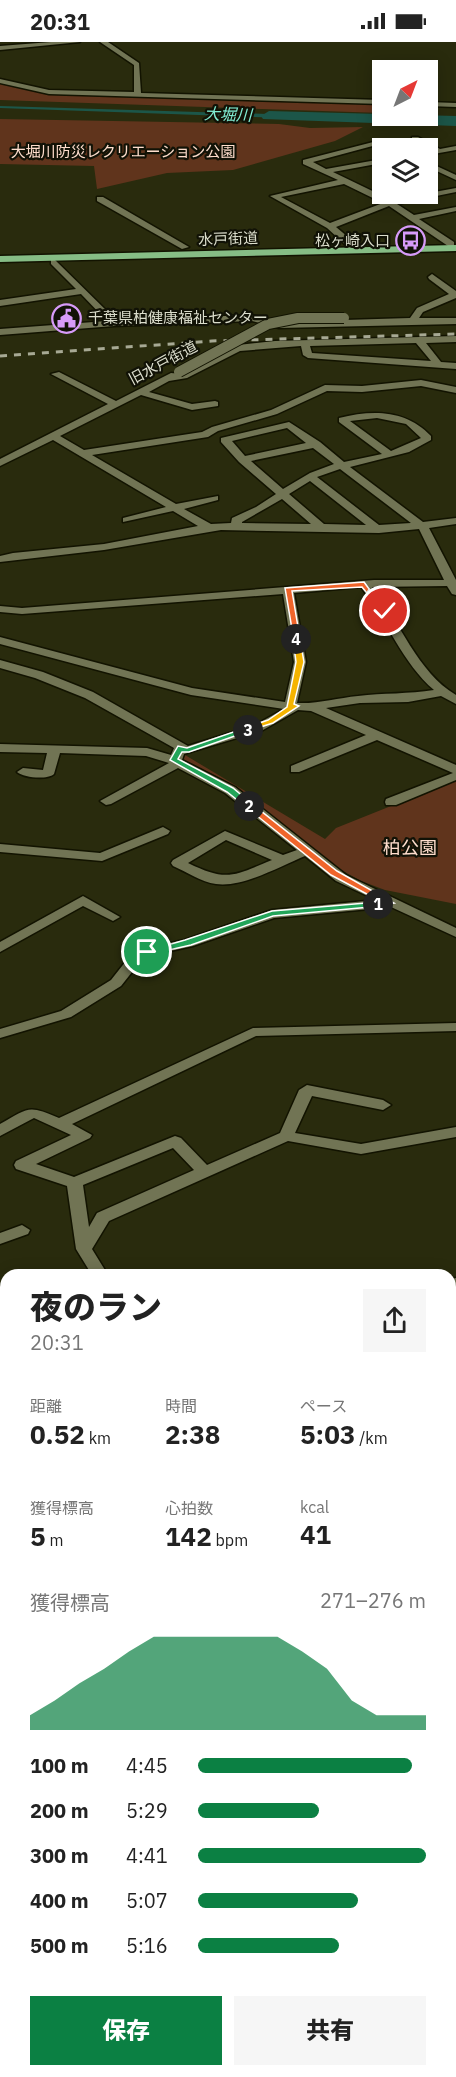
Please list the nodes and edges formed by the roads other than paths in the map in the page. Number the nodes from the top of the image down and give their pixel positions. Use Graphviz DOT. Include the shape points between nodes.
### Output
graph roads {
  1 [pos="77,42"];
  2 [pos="103,42"];
  3 [pos="43,44"];
  4 [pos="0,48"];
  5 [pos="0,81"];
  6 [pos="138,95"];
  7 [pos="372,102"];
  8 [pos="438,104"];
  9 [pos="456,105"];
  10 [pos="372,144"];
  11 [pos="456,148"];
  12 [pos="439,151"];
  13 [pos="372,162"];
  14 [pos="456,166"];
  15 [pos="439,170"];
  16 [pos="326,171"];
  17 [pos="456,178"];
  18 [pos="346,181"];
  19 [pos="456,190"];
  20 [pos="294,191"];
  21 [pos="372,194"];
  22 [pos="438,194"];
  23 [pos="100,199"];
  24 [pos="312,200"];
  25 [pos="387,204"];
  26 [pos="391,204"];
  27 [pos="456,209"];
  28 [pos="412,218"];
  29 [pos="330,226"];
  30 [pos="454,246"];
  31 [pos="184,247"];
  32 [pos="353,247"];
  33 [pos="388,249"];
  34 [pos="91,255"];
  35 [pos="0,258"];
  36 [pos="54,262"];
  37 [pos="432,277"];
  38 [pos="83,291"];
  39 [pos="456,294"];
  40 [pos="0,303"];
  41 [pos="413,320"];
  42 [pos="436,320"];
  43 [pos="456,321"];
  44 [pos="114,322"];
  45 [pos="0,332"];
  46 [pos="456,339"];
  47 [pos="419,340"];
  48 [pos="305,343"];
  49 [pos="438,364"];
  50 [pos="456,366"];
  51 [pos="56,374"];
  52 [pos="166,379"];
  53 [pos="456,390"];
  54 [pos="140,392"];
  55 [pos="215,404"];
  56 [pos="117,405"];
  57 [pos="54,437"];
  58 [pos="316,444"];
  59 [pos="84,453"];
  60 [pos="389,454"];
  61 [pos="243,460"];
  62 [pos="0,463"];
  63 [pos="346,466"];
  64 [pos="311,477"];
  65 [pos="284,494"];
  66 [pos="214,498"];
  67 [pos="174,506"];
  68 [pos="127,520"];
  69 [pos="456,521"];
  70 [pos="237,526"];
  71 [pos="423,527"];
  72 [pos="209,528"];
  73 [pos="322,528"];
  74 [pos="379,530"];
  75 [pos="0,559"];
  76 [pos="364,584"];
  77 [pos="454,586"];
  78 [pos="288,589"];
  79 [pos="0,609"];
  80 [pos="0,640"];
  81 [pos="0,664"];
  82 [pos="441,693"];
  83 [pos="456,700"];
  84 [pos="292,706"];
  85 [pos="313,707"];
  86 [pos="376,735"];
  87 [pos="180,747"];
  88 [pos="0,748"];
  89 [pos="54,752"];
  90 [pos="176,761"];
  91 [pos="296,769"];
  92 [pos="456,770"];
  93 [pos="23,772"];
  94 [pos="456,776"];
  95 [pos="106,801"];
  96 [pos="391,802"];
  97 [pos="163,831"];
  98 [pos="0,848"];
  99 [pos="305,851"];
  100 [pos="283,860"];
  101 [pos="390,903"];
  102 [pos="113,917"];
  103 [pos="456,933"];
  104 [pos="2,944"];
  105 [pos="456,1027"];
  106 [pos="0,1034"];
  107 [pos="383,1105"];
  108 [pos="59,1124"];
  109 [pos="0,1131"];
  110 [pos="456,1132"];
  111 [pos="286,1136"];
  112 [pos="205,1172"];
  113 [pos="75,1183"];
  114 [pos="22,1230"];
  115 [pos="0,1239"];
  116 [pos="84,1249"];
  117 [pos="96,1269"];
  1 -- 3 [label="street"];
  2 -- 6 [label="street" via="137,64"];
  3 -- 4 [label="street"];
  5 -- 6 [label="street" via="49,92"];
  6 -- 7 [label="street"];
  8 -- 9 [label="street"];
  10 -- 16 [label="street" via="306,162"];
  11 -- 12 [label="street"];
  13 -- 16 [label="street"];
  14 -- 15 [label="street"];
  15 -- 17 [label="street"];
  16 -- 18 [label="street"];
  18 -- 20 [label="street"];
  18 -- 21 [label="street"];
  19 -- 22 [label="street"];
  20 -- 24 [label="street"];
  20 -- 29 [label="street" via="274,196"];
  23 -- 31 [label="street"];
  25 -- 29 [label="street"];
  26 -- 28 [label="street"];
  27 -- 28 [label="street"];
  28 -- 30 [label="street"];
  29 -- 32 [label="street"];
  30 -- 32 [label="highway, 水戸街道"];
  30 -- 33 [label="highway, 水戸街道"];
  31 -- 32 [label="highway"];
  31 -- 35 [label="highway"];
  32 -- 34 [label="highway, 水戸街道"];
  33 -- 34 [label="highway, 水戸街道"];
  33 -- 36 [label="highway"];
  34 -- 35 [label="highway, 水戸街道"];
  35 -- 36 [label="highway"];
  36 -- 38 [label="street"];
  37 -- 39 [label="street"];
  38 -- 40 [label="street"];
  38 -- 44 [label="street"];
  39 -- 41 [label="street" via="425,307"];
  41 -- 42 [label="street, 旧水戸街道"];
  41 -- 52 [label="street, 旧水戸街道, bridge" via="298,318 268,324"];
  42 -- 43 [label="street, 旧水戸街道"];
  42 -- 44 [label="street" via="279,325 252,318"];
  44 -- 45 [label="street"];
  46 -- 47 [label="street"];
  47 -- 48 [label="street"];
  47 -- 49 [label="street"];
  48 -- 49 [label="street" via="308,355"];
  48 -- 52 [label="street" via="232,350 184,376"];
  49 -- 50 [label="street"];
  51 -- 56 [label="street"];
  52 -- 54 [label="street, 旧水戸街道"];
  53 -- 59 [label="street" via="421,383 325,387 274,412 205,435"];
  54 -- 55 [label="street" via="192,407"];
  54 -- 56 [label="street, 旧水戸街道"];
  56 -- 57 [label="street, 旧水戸街道"];
  57 -- 59 [label="street"];
  57 -- 62 [label="street, 旧水戸街道"];
  58 -- 61 [label="street"];
  58 -- 61 [label="street" via="289,425 225,440"];
  58 -- 63 [label="street"];
  59 -- 67 [label="street"];
  60 -- 60 [label="street" via="428,436 395,415 367,414 342,420"];
  60 -- 63 [label="street"];
  61 -- 65 [label="street"];
  63 -- 64 [label="street"];
  63 -- 71 [label="street"];
  64 -- 65 [label="street"];
  64 -- 74 [label="street"];
  65 -- 70 [label="street" via="254,514 236,520"];
  65 -- 73 [label="street"];
  66 -- 67 [label="street"];
  67 -- 68 [label="street"];
  67 -- 72 [label="street"];
  69 -- 71 [label="street"];
  70 -- 72 [label="street"];
  70 -- 73 [label="street"];
  71 -- 74 [label="street"];
  71 -- 77 [label="street"];
  72 -- 75 [label="street" via="101,548 27,553"];
  73 -- 74 [label="street"];
  76 -- 77 [label="street"];
  76 -- 78 [label="street"];
  76 -- 82 [label="street"];
  78 -- 79 [label="street" via="22,611"];
  78 -- 84 [label="street" via="300,662"];
  80 -- 84 [label="street" via="191,691"];
  81 -- 87 [label="street" via="89,695"];
  82 -- 83 [label="street"];
  82 -- 85 [label="street"];
  84 -- 85 [label="street"];
  84 -- 87 [label="street" via="270,722 186,751"];
  85 -- 86 [label="street"];
  86 -- 91 [label="street"];
  86 -- 92 [label="street"];
  87 -- 90 [label="street"];
  88 -- 89 [label="street"];
  89 -- 90 [label="street" via="147,752"];
  89 -- 93 [label="street" via="48,774"];
  90 -- 95 [label="street"];
  90 -- 99 [label="street" via="230,790"];
  94 -- 96 [label="street"];
  97 -- 98 [label="street" via="102,857"];
  99 -- 100 [label="street"];
  99 -- 101 [label="street" via="341,878"];
  100 -- 100 [label="street" via="218,881 178,863 225,835"];
  101 -- 103 [label="street"];
  101 -- 106 [label="street" via="272,914 188,943 147,952 116,983 66,1014"];
  102 -- 104 [label="street" via="83,900"];
  105 -- 108 [label="street" via="253,1032"];
  107 -- 111 [label="street" via="307,1090"];
  108 -- 109 [label="street" via="33,1112"];
  108 -- 113 [label="street" via="84,1135 22,1165"];
  110 -- 111 [label="street" via="361,1149"];
  111 -- 112 [label="street"];
  112 -- 113 [label="street" via="175,1141"];
  112 -- 116 [label="street" via="103,1217"];
  113 -- 116 [label="street"];
  114 -- 115 [label="street"];
  116 -- 117 [label="street"];
}
